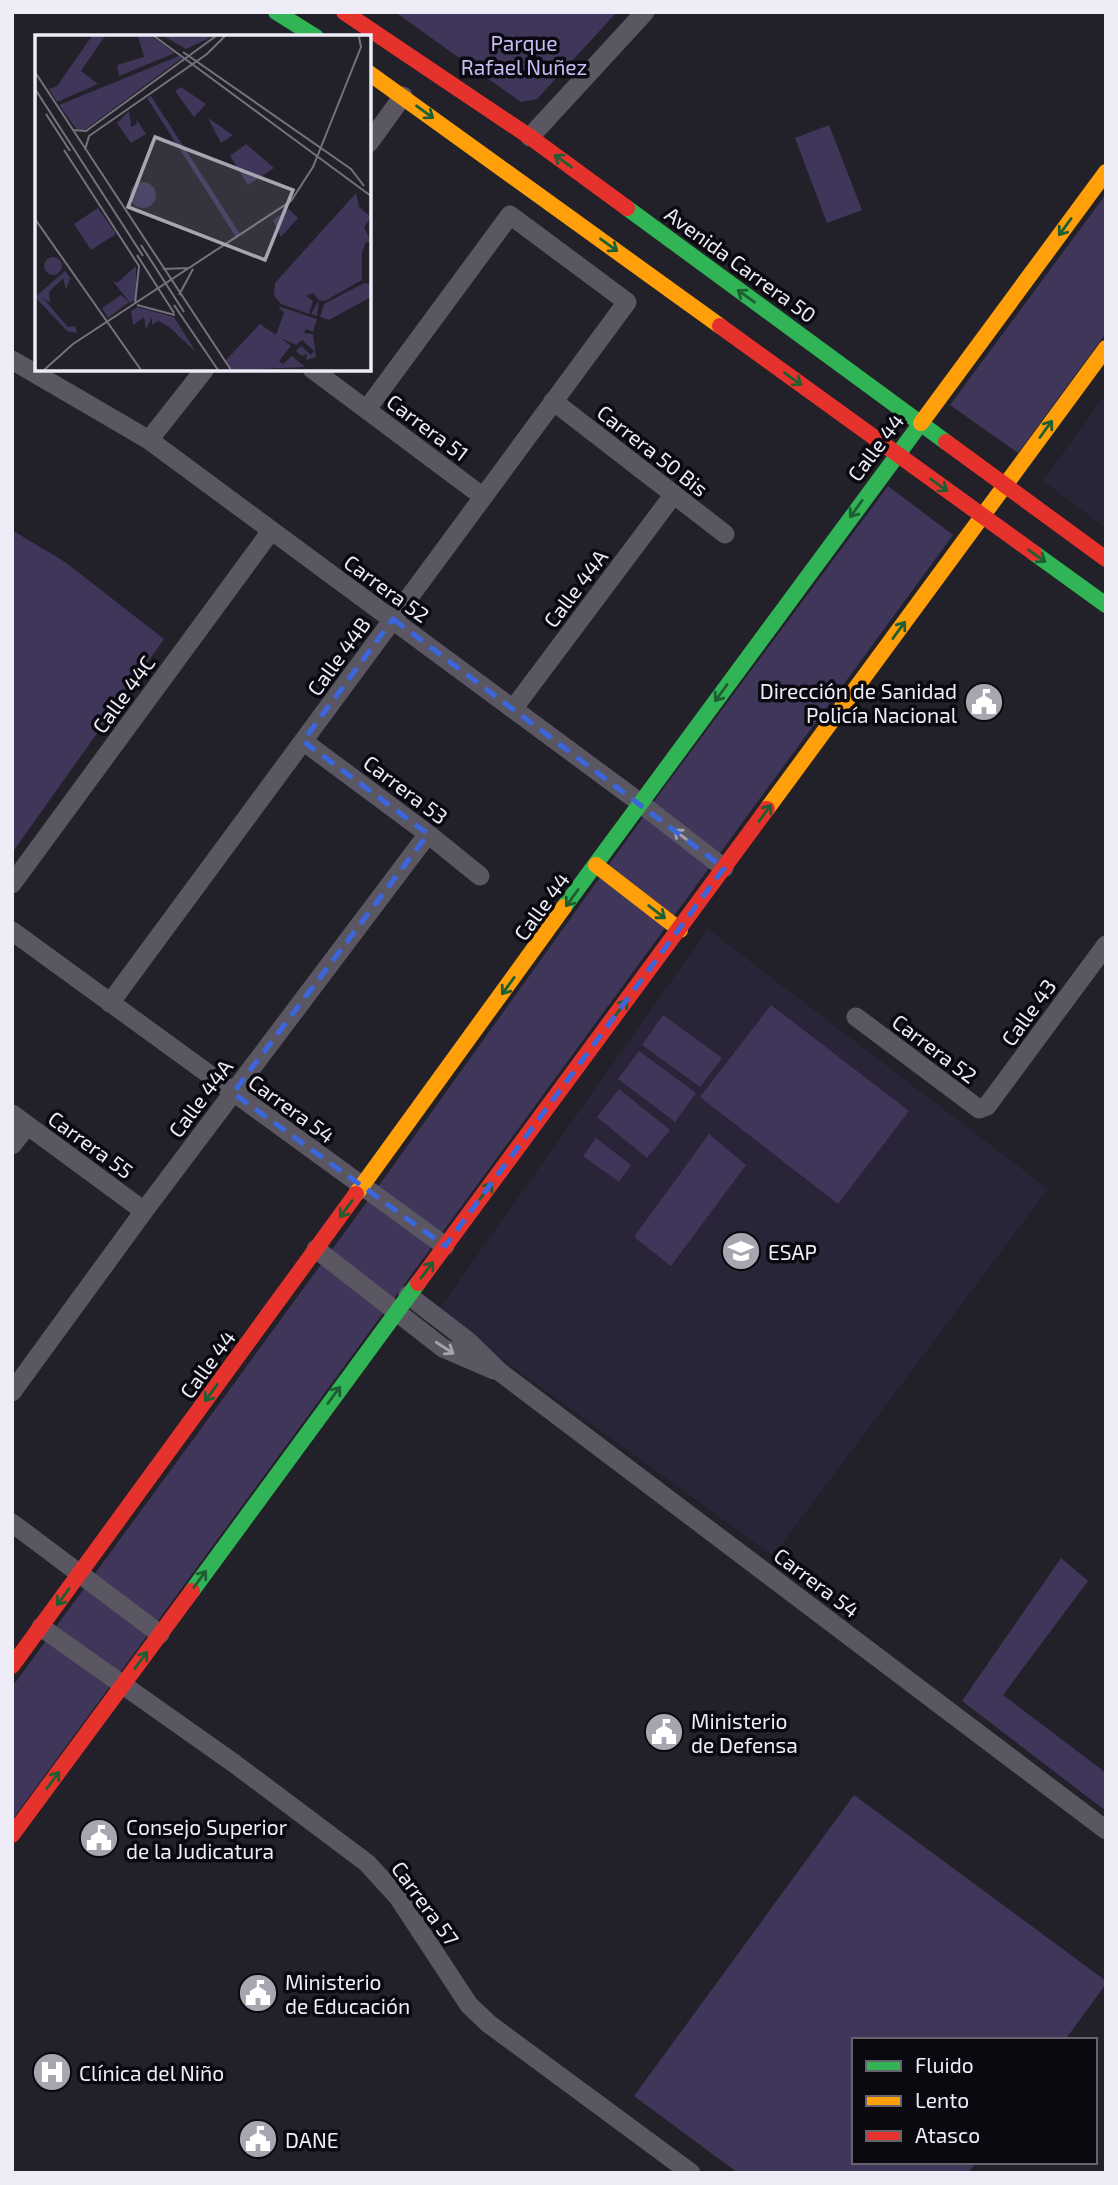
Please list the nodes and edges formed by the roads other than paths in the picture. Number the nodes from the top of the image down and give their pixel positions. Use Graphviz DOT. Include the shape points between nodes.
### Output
graph roads {
  1 [pos="276,12"];
  2 [pos="344,12"];
  3 [pos="645,12"];
  4 [pos="313,35"];
  5 [pos="371,74"];
  6 [pos="403,96"];
  7 [pos="530,137"];
  8 [pos="371,140"];
  9 [pos="1106,172"];
  10 [pos="1106,348"];
  11 [pos="12,360"];
  12 [pos="203,371"];
  13 [pos="315,371"];
  14 [pos="553,401"];
  15 [pos="367,409"];
  16 [pos="919,423"];
  17 [pos="149,440"];
  18 [pos="896,454"];
  19 [pos="1005,484"];
  20 [pos="674,494"];
  21 [pos="482,496"];
  22 [pos="982,517"];
  23 [pos="271,531"];
  24 [pos="725,534"];
  25 [pos="1106,559"];
  26 [pos="1106,605"];
  27 [pos="393,619"];
  28 [pos="513,709"];
  29 [pos="303,741"];
  30 [pos="640,803"];
  31 [pos="428,834"];
  32 [pos="596,865"];
  33 [pos="724,868"];
  34 [pos="480,876"];
  35 [pos="12,884"];
  36 [pos="680,930"];
  37 [pos="12,931"];
  38 [pos="1106,945"];
  39 [pos="110,1003"];
  40 [pos="856,1017"];
  41 [pos="233,1093"];
  42 [pos="987,1106"];
  43 [pos="20,1120"];
  44 [pos="12,1145"];
  45 [pos="362,1187"];
  46 [pos="144,1211"];
  47 [pos="445,1246"];
  48 [pos="316,1249"];
  49 [pos="408,1295"];
  50 [pos="396,1311"];
  51 [pos="500,1372"];
  52 [pos="12,1392"];
  53 [pos="12,1523"];
  54 [pos="79,1575"];
  55 [pos="41,1627"];
  56 [pos="160,1634"];
  57 [pos="12,1666"];
  58 [pos="122,1685"];
  59 [pos="1106,1830"];
  60 [pos="12,1835"];
  61 [pos="691,2173"];
  1 -- 4 [label="street"];
  2 -- 7 [label="street, Avenida Carrera 50"];
  3 -- 7 [label="street"];
  5 -- 6 [label="street"];
  6 -- 8 [label="street"];
  6 -- 18 [label="street, one-way"];
  16 -- 7 [label="street, Avenida Carrera 50, one-way"];
  9 -- 16 [label="street, Calle 44, one-way"];
  19 -- 10 [label="street, one-way"];
  11 -- 17 [label="street, Carrera 52"];
  12 -- 17 [label="street"];
  13 -- 15 [label="street, Carrera 51"];
  14 -- 15 [label="street, Calle 44B" via="627,302 510,215"];
  14 -- 20 [label="street, Carrera 50 Bis"];
  14 -- 21 [label="street, Calle 44B"];
  15 -- 21 [label="street, Carrera 51"];
  16 -- 18 [label="street, Calle 44"];
  16 -- 19 [label="street, Avenida Carrera 50"];
  17 -- 23 [label="street, Carrera 52"];
  18 -- 22 [label="street, one-way"];
  18 -- 30 [label="street, Calle 44, one-way"];
  19 -- 22 [label="street"];
  19 -- 25 [label="street, Avenida Carrera 50"];
  20 -- 24 [label="street, Carrera 50 Bis"];
  20 -- 28 [label="street, Calle 44A"];
  21 -- 27 [label="street, Calle 44B"];
  22 -- 26 [label="street, one-way"];
  33 -- 22 [label="street, one-way"];
  23 -- 27 [label="street, Carrera 52"];
  23 -- 35 [label="street, Calle 44C"];
  27 -- 28 [label="street, Carrera 52"];
  27 -- 29 [label="street, Calle 44B"];
  28 -- 30 [label="street, Carrera 52"];
  29 -- 31 [label="street, Carrera 53"];
  29 -- 39 [label="street, Calle 44B"];
  30 -- 32 [label="street, Calle 44"];
  33 -- 30 [label="street, Carrera 52, one-way"];
  31 -- 34 [label="street, Carrera 53"];
  31 -- 41 [label="street, Calle 44A"];
  32 -- 36 [label="street, one-way"];
  32 -- 45 [label="street, Calle 44, one-way"];
  33 -- 36 [label="street"];
  47 -- 36 [label="street, one-way"];
  37 -- 39 [label="street, Carrera 54"];
  38 -- 42 [label="street, Calle 43"];
  39 -- 41 [label="street, Carrera 54"];
  40 -- 42 [label="street, Carrera 52" via="978,1109"];
  41 -- 45 [label="street, Carrera 54"];
  41 -- 46 [label="street, Calle 44A"];
  43 -- 44 [label="street"];
  43 -- 46 [label="street, Carrera 55"];
  45 -- 47 [label="street, Carrera 54"];
  45 -- 48 [label="street, Calle 44, one-way"];
  46 -- 52 [label="street, Calle 44A"];
  49 -- 47 [label="street, one-way"];
  48 -- 50 [label="street, Carrera 54"];
  48 -- 54 [label="street, Calle 44, one-way"];
  49 -- 50 [label="street"];
  49 -- 51 [label="street, Carrera 54"];
  50 -- 51 [label="street, Carrera 54, one-way" via="443,1348"];
  56 -- 50 [label="street, one-way"];
  51 -- 59 [label="street, Carrera 54"];
  53 -- 54 [label="street"];
  54 -- 55 [label="street, Calle 44, one-way"];
  54 -- 56 [label="street"];
  55 -- 57 [label="street, Calle 44"];
  55 -- 58 [label="street, Carrera 57"];
  58 -- 56 [label="street, one-way"];
  60 -- 58 [label="street, one-way"];
  58 -- 61 [label="street, Carrera 57" via="367,1863 398,1897 469,2005"];
}
